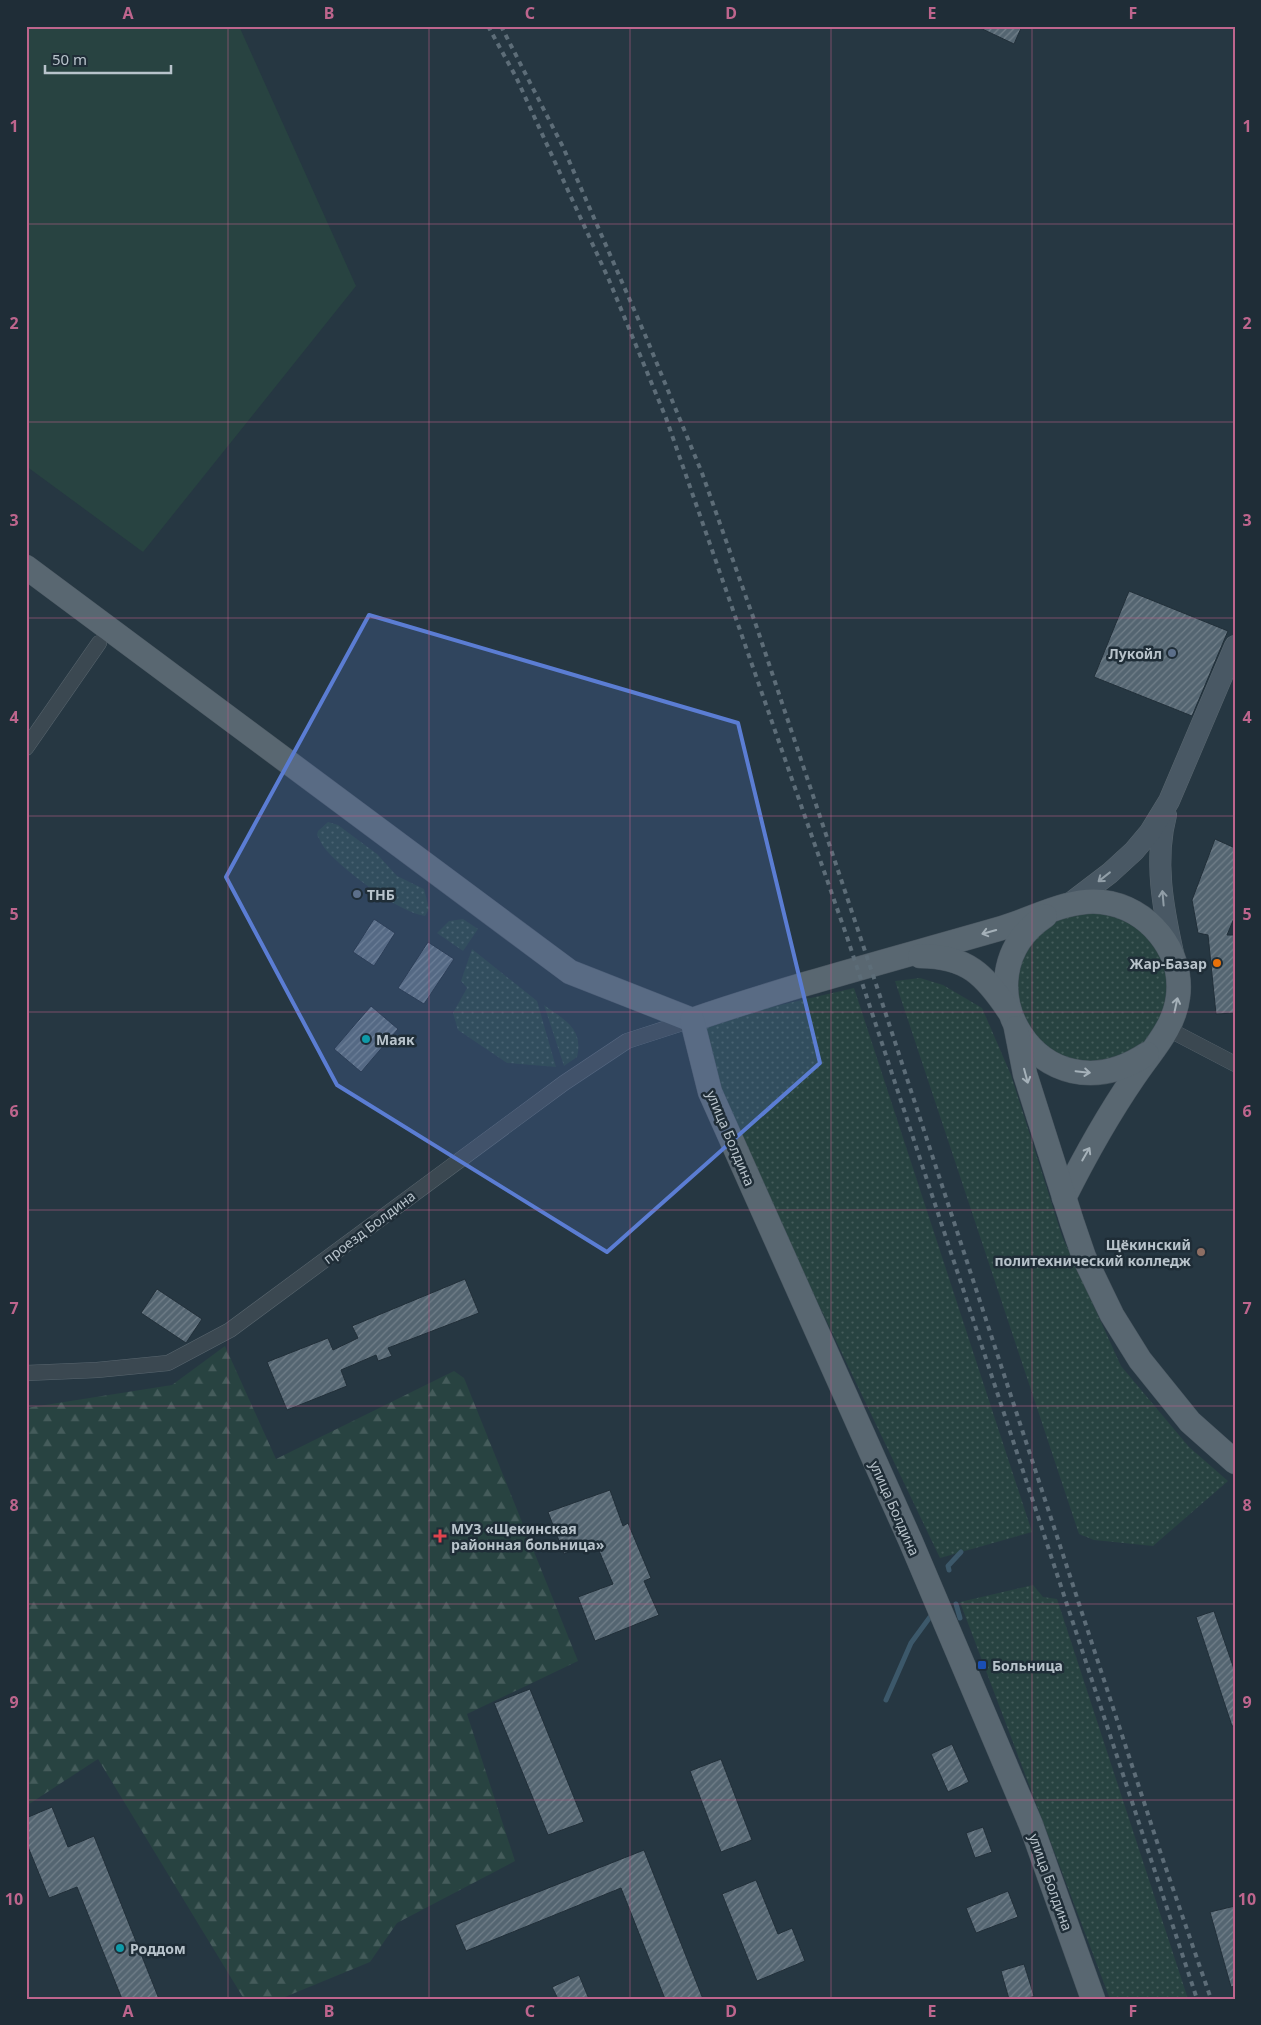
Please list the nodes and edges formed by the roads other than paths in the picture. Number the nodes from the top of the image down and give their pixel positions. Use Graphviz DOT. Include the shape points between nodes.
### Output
graph roads {
  1 [pos="26,567"];
  2 [pos="99,643"];
  3 [pos="1235,646"];
  4 [pos="26,748"];
  5 [pos="1169,801"];
  6 [pos="1060,908"];
  7 [pos="906,956"];
  8 [pos="1175,963"];
  9 [pos="692,1020"];
  10 [pos="1013,1020"];
  11 [pos="1164,1035"];
  12 [pos="1235,1064"];
  13 [pos="1064,1198"];
  14 [pos="26,1373"];
  15 [pos="1235,1462"];
  16 [pos="1093,1999"];
  1 -- 9 [label="main road" via="570,972"];
  2 -- 4 [label="street"];
  3 -- 5 [label="street"];
  5 -- 6 [label="street, one-way" via="1134,851 1110,873"];
  8 -- 5 [label="street, one-way" via="1165,916 1159,859 1161,832"];
  6 -- 7 [label="main road, one-way"];
  6 -- 8 [label="main road" via="1084,902 1102,902 1133,912 1159,933"];
  6 -- 10 [label="main road" via="1026,932 1010,962 1007,987"];
  7 -- 9 [label="main road"];
  7 -- 10 [label="main road" via="940,956 979,973 994,988"];
  11 -- 8 [label="main road, one-way" via="1175,1013 1178,996"];
  9 -- 14 [label="street, проезд Болдина" via="627,1041 230,1330 168,1363"];
  9 -- 16 [label="main road, улица Болдина" via="710,1092 910,1542 1031,1825"];
  10 -- 11 [label="main road, one-way" via="1037,1054 1052,1064 1084,1073 1101,1074 1133,1064"];
  10 -- 13 [label="main road, one-way"];
  11 -- 12 [label="street"];
  13 -- 11 [label="main road, one-way" via="1085,1156"];
  13 -- 15 [label="main road" via="1084,1257 1112,1315 1140,1360 1190,1422"];
}
